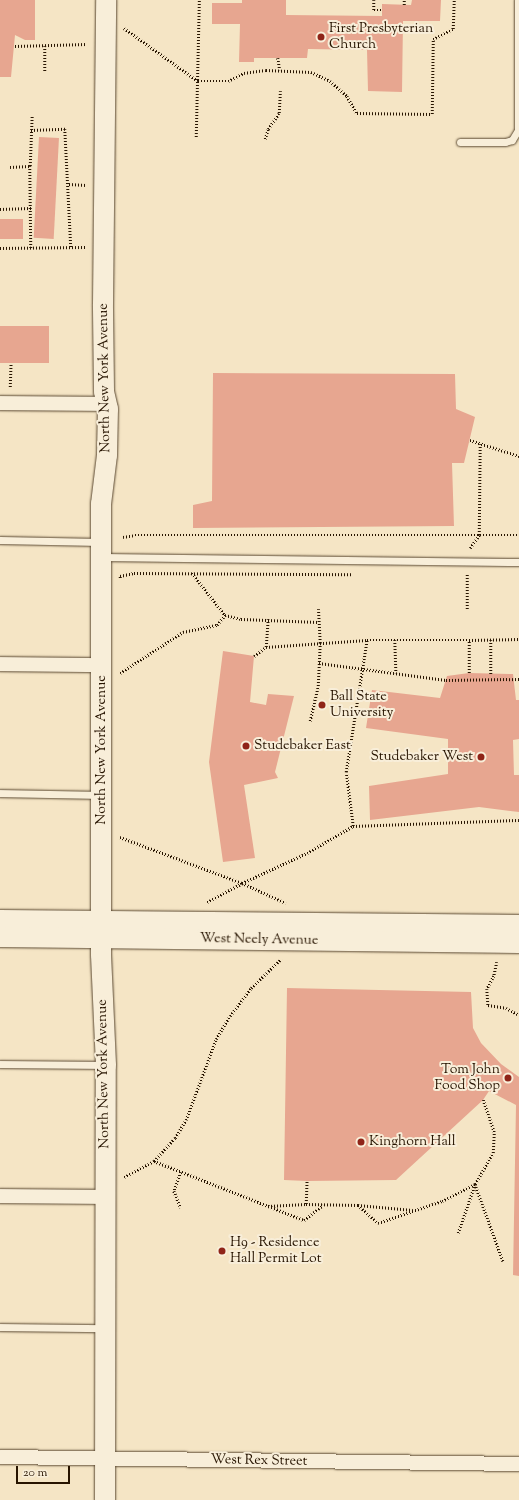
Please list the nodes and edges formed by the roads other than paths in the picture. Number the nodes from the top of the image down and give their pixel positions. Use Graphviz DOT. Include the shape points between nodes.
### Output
graph roads {
  1 [pos="106,0"];
  2 [pos="518,0"];
  3 [pos="460,142"];
  4 [pos="5,403"];
  5 [pos="107,404"];
  6 [pos="0,540"];
  7 [pos="101,550"];
  8 [pos="519,562"];
  9 [pos="0,664"];
  10 [pos="114,668"];
  11 [pos="0,793"];
  12 [pos="102,795"];
  13 [pos="0,920"];
  14 [pos="519,925"];
  15 [pos="102,930"];
  16 [pos="0,937"];
  17 [pos="519,943"];
  18 [pos="0,1064"];
  19 [pos="106,1065"];
  20 [pos="0,1196"];
  21 [pos="105,1197"];
  22 [pos="0,1327"];
  23 [pos="104,1328"];
  24 [pos="0,1457"];
  25 [pos="106,1459"];
  26 [pos="519,1464"];
  27 [pos="105,1500"];
  1 -- 5 [label="street, North New York Avenue" via="103,304 104,391"];
  2 -- 3 [label="lane" via="518,130 512,140 505,142"];
  4 -- 5 [label="street"];
  5 -- 7 [label="street, North New York Avenue" via="107,456 101,504"];
  6 -- 7 [label="lane"];
  7 -- 8 [label="lane"];
  7 -- 10 [label="street, North New York Avenue"];
  9 -- 10 [label="street"];
  10 -- 12 [label="street, North New York Avenue"];
  11 -- 12 [label="lane"];
  12 -- 15 [label="street, North New York Avenue"];
  13 -- 15 [label="street, West Neely Avenue"];
  14 -- 15 [label="street, West Neely Avenue"];
  15 -- 16 [label="street, West Neely Avenue"];
  15 -- 17 [label="street, West Neely Avenue"];
  15 -- 19 [label="street, North New York Avenue"];
  18 -- 19 [label="lane"];
  19 -- 21 [label="street, North New York Avenue"];
  20 -- 21 [label="street"];
  21 -- 23 [label="street, North New York Avenue"];
  22 -- 23 [label="lane"];
  23 -- 25 [label="street, North New York Avenue"];
  24 -- 25 [label="street, West Rex Street"];
  25 -- 26 [label="street, West Rex Street"];
  25 -- 27 [label="street, North New York Avenue"];
}
